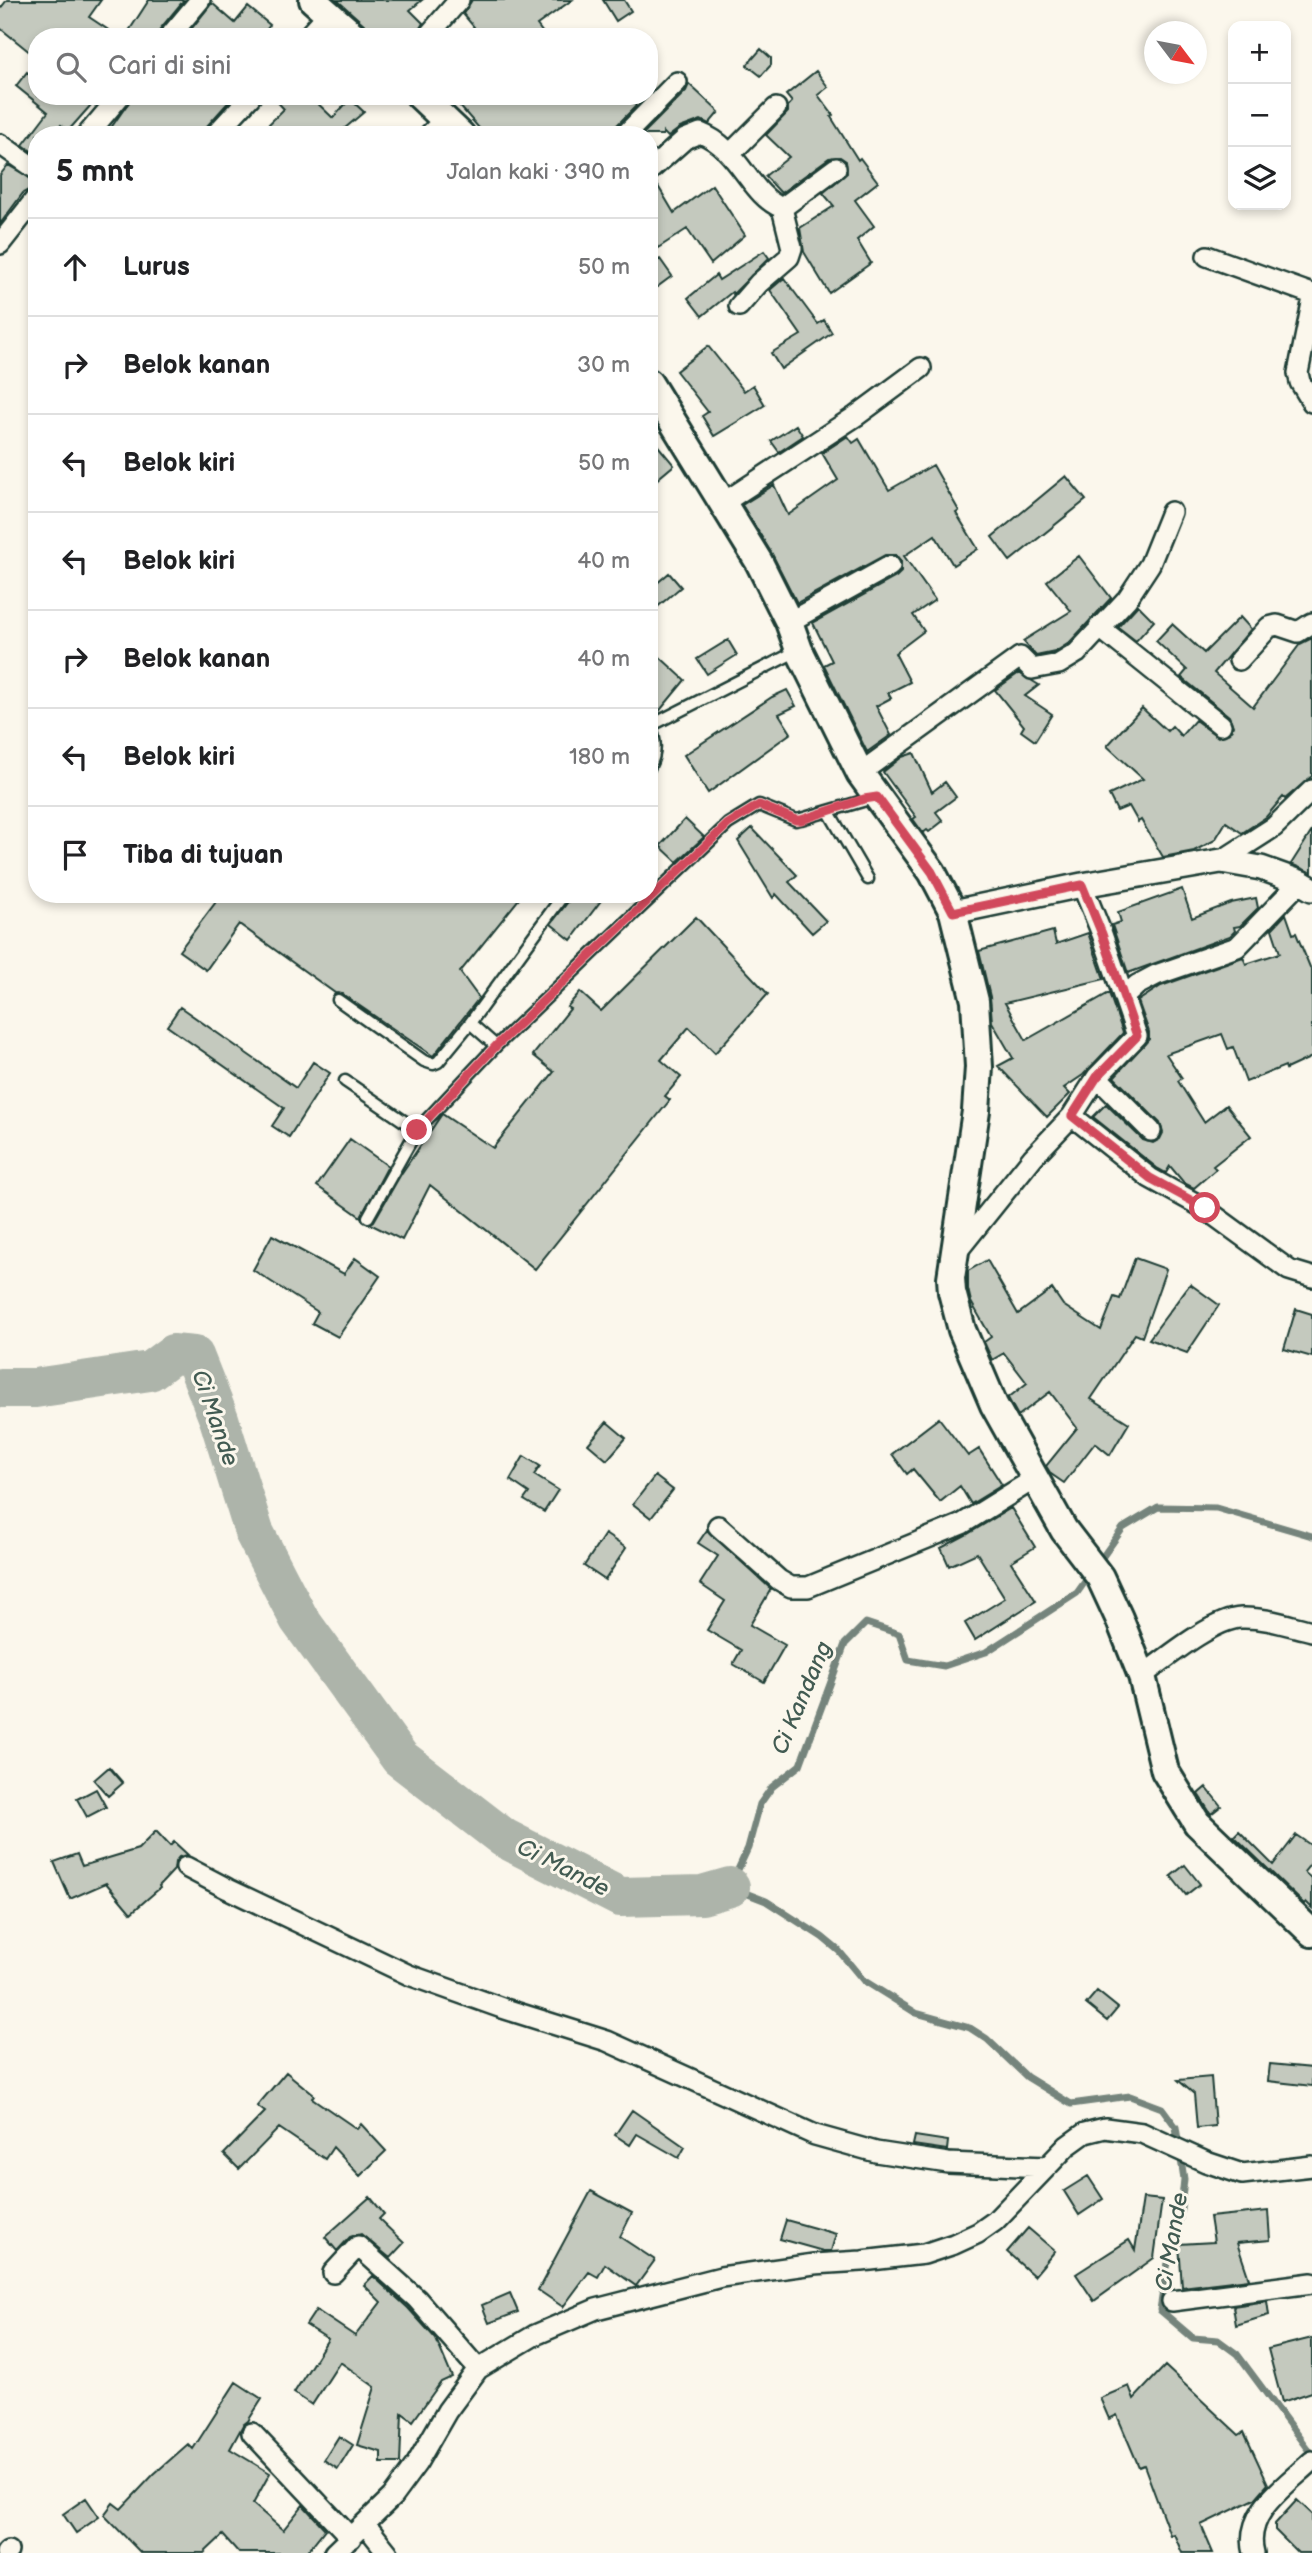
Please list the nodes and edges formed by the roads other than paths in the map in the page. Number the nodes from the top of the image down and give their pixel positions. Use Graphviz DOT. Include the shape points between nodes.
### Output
graph roads {
  1 [pos="200,0"];
  2 [pos="459,0"];
  3 [pos="321,7"];
  4 [pos="177,28"];
  5 [pos="311,28"];
  6 [pos="345,28"];
  7 [pos="435,28"];
  8 [pos="677,82"];
  9 [pos="658,101"];
  10 [pos="112,105"];
  11 [pos="243,105"];
  12 [pos="427,105"];
  13 [pos="654,105"];
  14 [pos="776,108"];
  15 [pos="95,126"];
  16 [pos="223,126"];
  17 [pos="442,126"];
  18 [pos="634,126"];
  19 [pos="0,144"];
  20 [pos="731,153"];
  21 [pos="28,164"];
  22 [pos="658,164"];
  23 [pos="836,168"];
  24 [pos="28,208"];
  25 [pos="782,208"];
  26 [pos="0,244"];
  27 [pos="1207,256"];
  28 [pos="1312,293"];
  29 [pos="1312,303"];
  30 [pos="739,306"];
  31 [pos="922,368"];
  32 [pos="658,398"];
  33 [pos="1312,402"];
  34 [pos="723,503"];
  35 [pos="1171,512"];
  36 [pos="890,566"];
  37 [pos="789,622"];
  38 [pos="1312,623"];
  39 [pos="1099,627"];
  40 [pos="799,650"];
  41 [pos="1239,660"];
  42 [pos="658,722"];
  43 [pos="1221,725"];
  44 [pos="860,772"];
  45 [pos="1312,790"];
  46 [pos="877,797"];
  47 [pos="829,812"];
  48 [pos="1222,861"];
  49 [pos="868,879"];
  50 [pos="1082,885"];
  51 [pos="1306,886"];
  52 [pos="658,891"];
  53 [pos="557,903"];
  54 [pos="645,903"];
  55 [pos="953,912"];
  56 [pos="1124,997"];
  57 [pos="338,1000"];
  58 [pos="470,1023"];
  59 [pos="496,1046"];
  60 [pos="1097,1077"];
  61 [pos="345,1081"];
  62 [pos="1072,1116"];
  63 [pos="417,1130"];
  64 [pos="1151,1131"];
  65 [pos="368,1217"];
  66 [pos="954,1255"];
  67 [pos="1312,1277"];
  68 [pos="1036,1478"];
  69 [pos="718,1526"];
  70 [pos="1312,1631"];
  71 [pos="1142,1676"];
  72 [pos="186,1867"];
  73 [pos="1312,1933"];
  74 [pos="1312,2166"];
  75 [pos="1047,2167"];
  76 [pos="333,2273"];
  77 [pos="1312,2283"];
  78 [pos="1172,2301"];
  79 [pos="478,2369"];
  80 [pos="253,2433"];
  81 [pos="1308,2465"];
  82 [pos="365,2524"];
  83 [pos="340,2549"];
  84 [pos="388,2553"];
  85 [pos="1254,2553"];
  1 -- 4 [label="street"];
  2 -- 7 [label="street"];
  3 -- 5 [label="street"];
  3 -- 6 [label="main road"];
  8 -- 9 [label="street"];
  10 -- 15 [label="street"];
  11 -- 16 [label="street"];
  12 -- 17 [label="main road"];
  13 -- 18 [label="street"];
  14 -- 20 [label="street"];
  19 -- 21 [label="street"];
  20 -- 22 [label="street" via="700,133 685,139"];
  20 -- 25 [label="street" via="763,195"];
  23 -- 25 [label="street"];
  24 -- 26 [label="street"];
  25 -- 30 [label="street" via="792,248 789,257"];
  27 -- 28 [label="street"];
  29 -- 33 [label="street" via="1298,373"];
  31 -- 34 [label="street"];
  32 -- 34 [label="main road"];
  34 -- 37 [label="main road"];
  35 -- 39 [label="street" via="1150,564 1127,599"];
  36 -- 37 [label="street"];
  37 -- 40 [label="main road"];
  38 -- 41 [label="street" via="1298,632 1278,625 1269,627"];
  39 -- 43 [label="street"];
  39 -- 44 [label="street" via="1077,653 1059,664 1032,669 1020,657"];
  40 -- 42 [label="lane"];
  40 -- 44 [label="main road"];
  44 -- 46 [label="main road"];
  45 -- 48 [label="street" via="1274,827"];
  46 -- 47 [label="lane"];
  46 -- 55 [label="main road" via="925,862"];
  47 -- 49 [label="lane"];
  47 -- 52 [label="lane" via="796,820 759,805 728,824"];
  48 -- 50 [label="street"];
  48 -- 51 [label="street" via="1261,868"];
  50 -- 55 [label="street"];
  50 -- 56 [label="street"];
  51 -- 56 [label="street" via="1237,947 1156,975"];
  53 -- 58 [label="lane"];
  54 -- 59 [label="lane"];
  55 -- 66 [label="main road" via="975,1001 979,1067"];
  56 -- 60 [label="street" via="1137,1036"];
  57 -- 58 [label="lane" via="433,1064"];
  58 -- 59 [label="lane"];
  59 -- 63 [label="lane"];
  60 -- 62 [label="street"];
  60 -- 64 [label="street"];
  61 -- 63 [label="lane"];
  62 -- 66 [label="street"];
  62 -- 67 [label="street" via="1150,1178 1205,1208 1289,1270"];
  63 -- 65 [label="lane"];
  66 -- 68 [label="main road" via="952,1292 962,1330 994,1405"];
  68 -- 69 [label="street" via="962,1524 808,1587 791,1587 779,1580"];
  68 -- 71 [label="main road" via="1071,1540 1100,1577"];
  70 -- 71 [label="street" via="1239,1618 1186,1644"];
  71 -- 73 [label="main road" via="1165,1771 1197,1823"];
  72 -- 75 [label="street" via="409,1975 607,2041 815,2135 876,2152 948,2163"];
  74 -- 75 [label="street" via="1242,2174 1142,2133 1105,2129 1085,2133"];
  75 -- 79 [label="street" via="995,2221 954,2244 924,2254 721,2277 596,2309 535,2335"];
  76 -- 79 [label="street" via="358,2246 416,2300"];
  77 -- 78 [label="street"];
  79 -- 82 [label="street" via="392,2497"];
  80 -- 83 [label="street"];
  81 -- 85 [label="street" via="1261,2510 1252,2530"];
  82 -- 83 [label="street"];
  82 -- 84 [label="street"];
}
